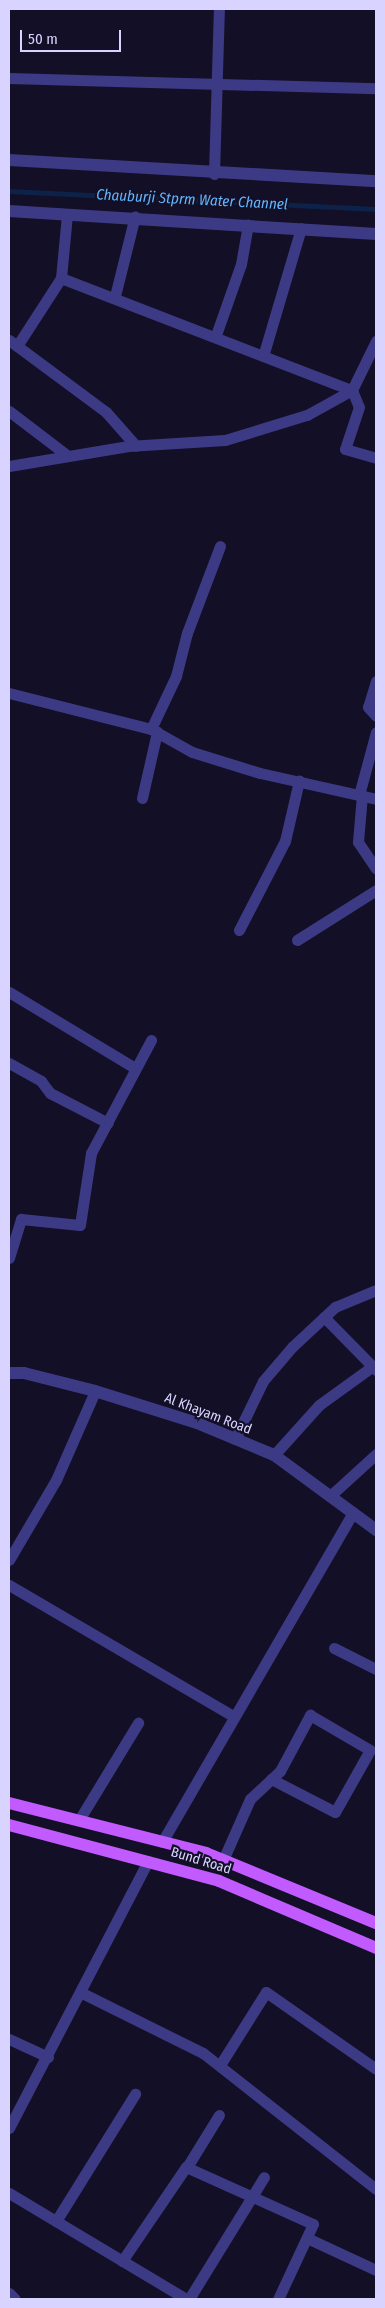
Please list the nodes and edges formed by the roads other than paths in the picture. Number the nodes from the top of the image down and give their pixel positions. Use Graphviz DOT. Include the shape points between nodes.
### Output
graph roads {
  1 [pos="219,9"];
  2 [pos="9,78"];
  3 [pos="216,85"];
  4 [pos="376,88"];
  5 [pos="9,160"];
  6 [pos="214,174"];
  7 [pos="376,181"];
  8 [pos="9,211"];
  9 [pos="67,214"];
  10 [pos="135,216"];
  11 [pos="248,225"];
  12 [pos="301,228"];
  13 [pos="376,234"];
  14 [pos="60,278"];
  15 [pos="115,296"];
  16 [pos="216,334"];
  17 [pos="376,341"];
  18 [pos="13,343"];
  19 [pos="264,353"];
  20 [pos="371,367"];
  21 [pos="352,390"];
  22 [pos="9,412"];
  23 [pos="136,446"];
  24 [pos="68,456"];
  25 [pos="376,458"];
  26 [pos="9,466"];
  27 [pos="220,546"];
  28 [pos="376,681"];
  29 [pos="9,693"];
  30 [pos="376,716"];
  31 [pos="154,731"];
  32 [pos="376,732"];
  33 [pos="299,782"];
  34 [pos="361,795"];
  35 [pos="142,798"];
  36 [pos="376,798"];
  37 [pos="376,870"];
  38 [pos="376,890"];
  39 [pos="240,930"];
  40 [pos="297,940"];
  41 [pos="9,992"];
  42 [pos="151,1040"];
  43 [pos="9,1063"];
  44 [pos="135,1068"];
  45 [pos="108,1123"];
  46 [pos="9,1258"];
  47 [pos="376,1290"];
  48 [pos="324,1318"];
  49 [pos="375,1368"];
  50 [pos="9,1373"];
  51 [pos="95,1391"];
  52 [pos="235,1439"];
  53 [pos="376,1454"];
  54 [pos="274,1455"];
  55 [pos="330,1496"];
  56 [pos="353,1512"];
  57 [pos="376,1530"];
  58 [pos="9,1560"];
  59 [pos="9,1585"];
  60 [pos="334,1648"];
  61 [pos="376,1669"];
  62 [pos="234,1716"];
  63 [pos="138,1723"];
  64 [pos="271,1779"];
  65 [pos="9,1803"];
  66 [pos="78,1820"];
  67 [pos="9,1825"];
  68 [pos="162,1842"];
  69 [pos="223,1860"];
  70 [pos="148,1862"];
  71 [pos="376,1923"];
  72 [pos="376,1948"];
  73 [pos="82,1993"];
  74 [pos="9,2039"];
  75 [pos="48,2057"];
  76 [pos="220,2064"];
  77 [pos="376,2068"];
  78 [pos="135,2094"];
  79 [pos="13,2112"];
  80 [pos="219,2116"];
  81 [pos="9,2128"];
  82 [pos="186,2167"];
  83 [pos="264,2177"];
  84 [pos="376,2189"];
  85 [pos="9,2193"];
  86 [pos="252,2197"];
  87 [pos="56,2221"];
  88 [pos="307,2238"];
  89 [pos="122,2261"];
  90 [pos="376,2270"];
  91 [pos="9,2293"];
  92 [pos="15,2299"];
  93 [pos="187,2299"];
  94 [pos="278,2299"];
  1 -- 3 [label="street"];
  2 -- 3 [label="street"];
  3 -- 4 [label="street"];
  3 -- 6 [label="street"];
  5 -- 6 [label="street"];
  6 -- 7 [label="street"];
  8 -- 9 [label="street"];
  9 -- 10 [label="street"];
  9 -- 14 [label="street"];
  10 -- 11 [label="street"];
  10 -- 15 [label="street"];
  11 -- 12 [label="street"];
  11 -- 16 [label="street" via="241,264"];
  12 -- 13 [label="street"];
  12 -- 19 [label="street"];
  14 -- 15 [label="street"];
  14 -- 18 [label="street"];
  15 -- 16 [label="street"];
  16 -- 19 [label="street"];
  17 -- 20 [label="street"];
  18 -- 23 [label="street" via="106,412"];
  19 -- 21 [label="street"];
  20 -- 21 [label="street"];
  21 -- 23 [label="street" via="307,415 225,440"];
  21 -- 25 [label="street" via="359,407 345,449"];
  22 -- 24 [label="street"];
  23 -- 24 [label="street"];
  24 -- 26 [label="street"];
  27 -- 31 [label="street"];
  28 -- 30 [label="street" via="368,707"];
  29 -- 31 [label="street"];
  31 -- 33 [label="street" via="192,752"];
  31 -- 35 [label="street"];
  32 -- 34 [label="street"];
  33 -- 34 [label="street"];
  33 -- 39 [label="street" via="285,841"];
  34 -- 36 [label="street"];
  34 -- 37 [label="street" via="358,842"];
  38 -- 40 [label="street"];
  41 -- 44 [label="street"];
  42 -- 44 [label="street"];
  43 -- 45 [label="street" via="41,1081 50,1093"];
  44 -- 45 [label="street"];
  45 -- 46 [label="street" via="91,1153 80,1226 21,1219"];
  47 -- 48 [label="street" via="335,1307"];
  48 -- 49 [label="street"];
  48 -- 52 [label="street" via="263,1381"];
  49 -- 54 [label="street" via="319,1405"];
  50 -- 51 [label="street, Al Khayam Road" via="24,1372"];
  51 -- 52 [label="street, Al Khayam Road"];
  51 -- 58 [label="street" via="56,1480"];
  52 -- 54 [label="street, Al Khayam Road"];
  53 -- 55 [label="street"];
  54 -- 55 [label="street, Al Khayam Road"];
  55 -- 56 [label="street, Al Khayam Road"];
  56 -- 57 [label="street, Al Khayam Road"];
  56 -- 62 [label="street"];
  59 -- 62 [label="street"];
  60 -- 61 [label="street"];
  62 -- 68 [label="street"];
  63 -- 66 [label="street"];
  64 -- 64 [label="street" via="335,1812 370,1750 310,1715"];
  64 -- 69 [label="street" via="250,1799"];
  65 -- 66 [label="main road, Bund Road"];
  66 -- 68 [label="main road, Bund Road"];
  67 -- 70 [label="main road, Bund Road"];
  68 -- 69 [label="main road, Bund Road"];
  69 -- 71 [label="main road, Bund Road"];
  70 -- 72 [label="main road, Bund Road" via="219,1881"];
  70 -- 73 [label="street"];
  73 -- 75 [label="street"];
  73 -- 76 [label="street"];
  74 -- 75 [label="street"];
  75 -- 79 [label="street"];
  76 -- 77 [label="street" via="266,1992"];
  76 -- 84 [label="street"];
  78 -- 87 [label="street"];
  79 -- 81 [label="street"];
  80 -- 82 [label="street"];
  82 -- 86 [label="street"];
  82 -- 89 [label="street"];
  83 -- 86 [label="street"];
  85 -- 87 [label="street"];
  86 -- 88 [label="street" via="314,2224"];
  86 -- 93 [label="street"];
  87 -- 89 [label="street"];
  88 -- 90 [label="street"];
  88 -- 94 [label="street"];
  89 -- 93 [label="street"];
  91 -- 92 [label="street"];
}
